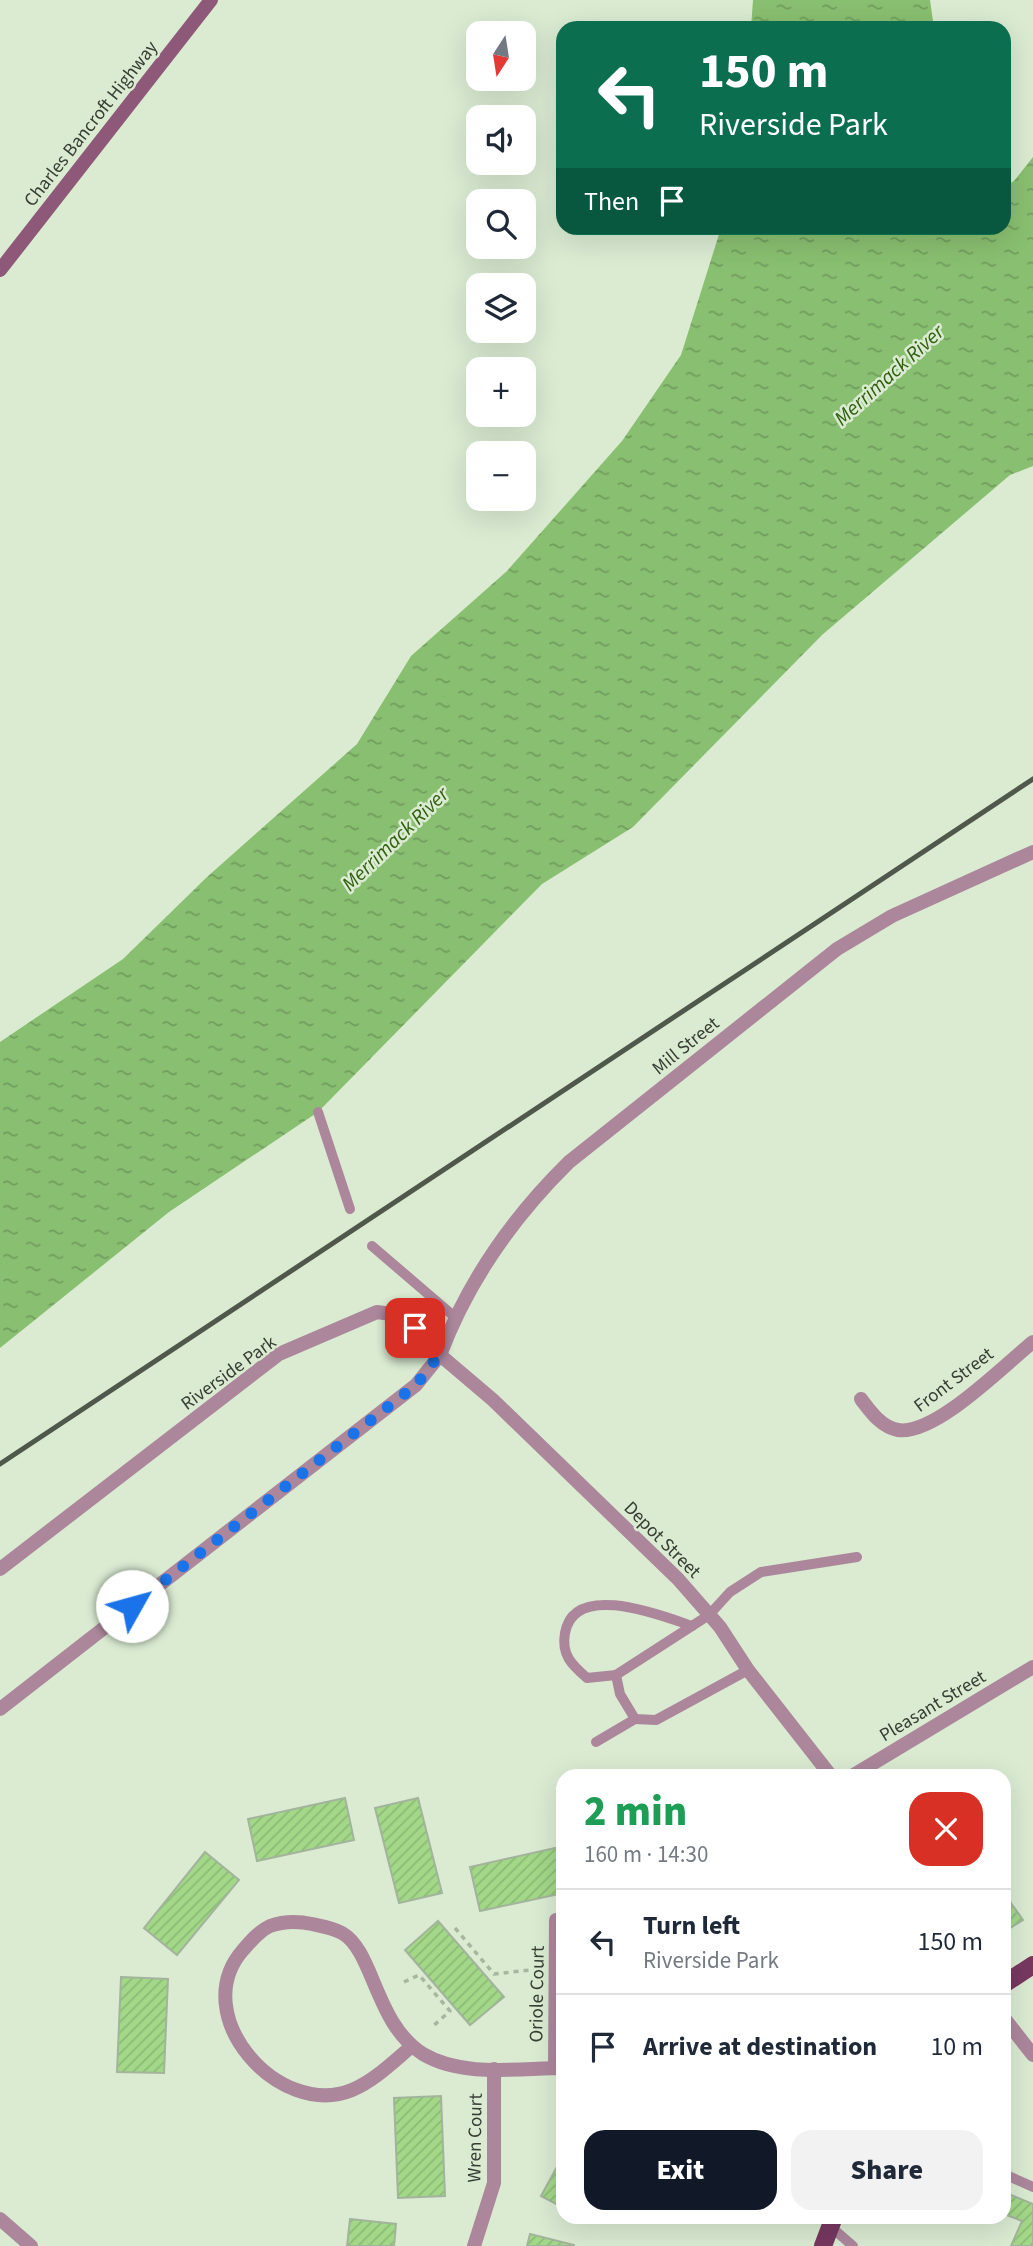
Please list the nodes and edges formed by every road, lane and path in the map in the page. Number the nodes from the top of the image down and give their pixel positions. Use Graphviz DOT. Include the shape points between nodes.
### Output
graph roads {
  1 [pos="211,0"];
  2 [pos="0,270"];
  3 [pos="1033,852"];
  4 [pos="318,1112"];
  5 [pos="351,1209"];
  6 [pos="372,1246"];
  7 [pos="456,1318"];
  8 [pos="1033,1342"];
  9 [pos="440,1354"];
  10 [pos="861,1399"];
  11 [pos="857,1557"];
  12 [pos="0,1569"];
  13 [pos="709,1615"];
  14 [pos="692,1626"];
  15 [pos="1033,1667"];
  16 [pos="748,1670"];
  17 [pos="616,1675"];
  18 [pos="0,1709"];
  19 [pos="635,1718"];
  20 [pos="596,1741"];
  21 [pos="826,1769"];
  22 [pos="864,1769"];
  23 [pos="455,1928"];
  24 [pos="1033,1965"];
  25 [pos="530,1970"];
  26 [pos="1011,1979"];
  27 [pos="404,1982"];
  28 [pos="432,2027"];
  29 [pos="1011,2027"];
  30 [pos="412,2046"];
  31 [pos="1033,2055"];
  32 [pos="556,2068"];
  33 [pos="494,2069"];
  34 [pos="1011,2177"];
  35 [pos="1033,2187"];
  36 [pos="0,2219"];
  37 [pos="831,2224"];
  38 [pos="834,2224"];
  39 [pos="31,2246"];
  40 [pos="474,2246"];
  41 [pos="823,2246"];
  42 [pos="853,2246"];
  1 -- 2 [label="main road, Charles Bancroft Highway"];
  3 -- 7 [label="street, Mill Street" via="892,916 837,949 569,1162 511,1225"];
  4 -- 5 [label="lane"];
  6 -- 7 [label="lane"];
  7 -- 9 [label="street, Mill Street"];
  8 -- 10 [label="street, Front Street" via="942,1416 916,1429 898,1430 883,1424"];
  9 -- 12 [label="street, Riverside Park" via="398,1315 377,1312 279,1354"];
  9 -- 13 [label="street, Depot Street" via="678,1579"];
  9 -- 18 [label="street" via="416,1385"];
  11 -- 13 [label="lane" via="761,1572 730,1592"];
  13 -- 14 [label="lane"];
  13 -- 16 [label="street, Depot Street"];
  14 -- 17 [label="lane"];
  14 -- 17 [label="lane" via="600,1604 579,1609 568,1620 564,1637 569,1663 587,1678"];
  15 -- 22 [label="street, Pleasant Street"];
  16 -- 19 [label="lane" via="656,1720"];
  16 -- 21 [label="street, Depot Street"];
  17 -- 19 [label="lane" via="620,1695"];
  19 -- 20 [label="lane"];
  23 -- 25 [label="path" via="494,1974"];
  24 -- 26 [label="main road"];
  27 -- 28 [label="path" via="419,1975 450,2011"];
  29 -- 31 [label="street"];
  30 -- 30 [label="street" via="387,2016 355,1946 344,1933 306,1923 268,1927 237,1956 228,1976 223,1996 227,2022 253,2059 288,2086 309,2094 352,2090"];
  30 -- 33 [label="street" via="442,2062"];
  32 -- 33 [label="street"];
  33 -- 40 [label="street, Wren Court" via="494,2183"];
  34 -- 35 [label="lane"];
  36 -- 39 [label="street"];
  37 -- 41 [label="main road"];
  38 -- 42 [label="lane"];
}
